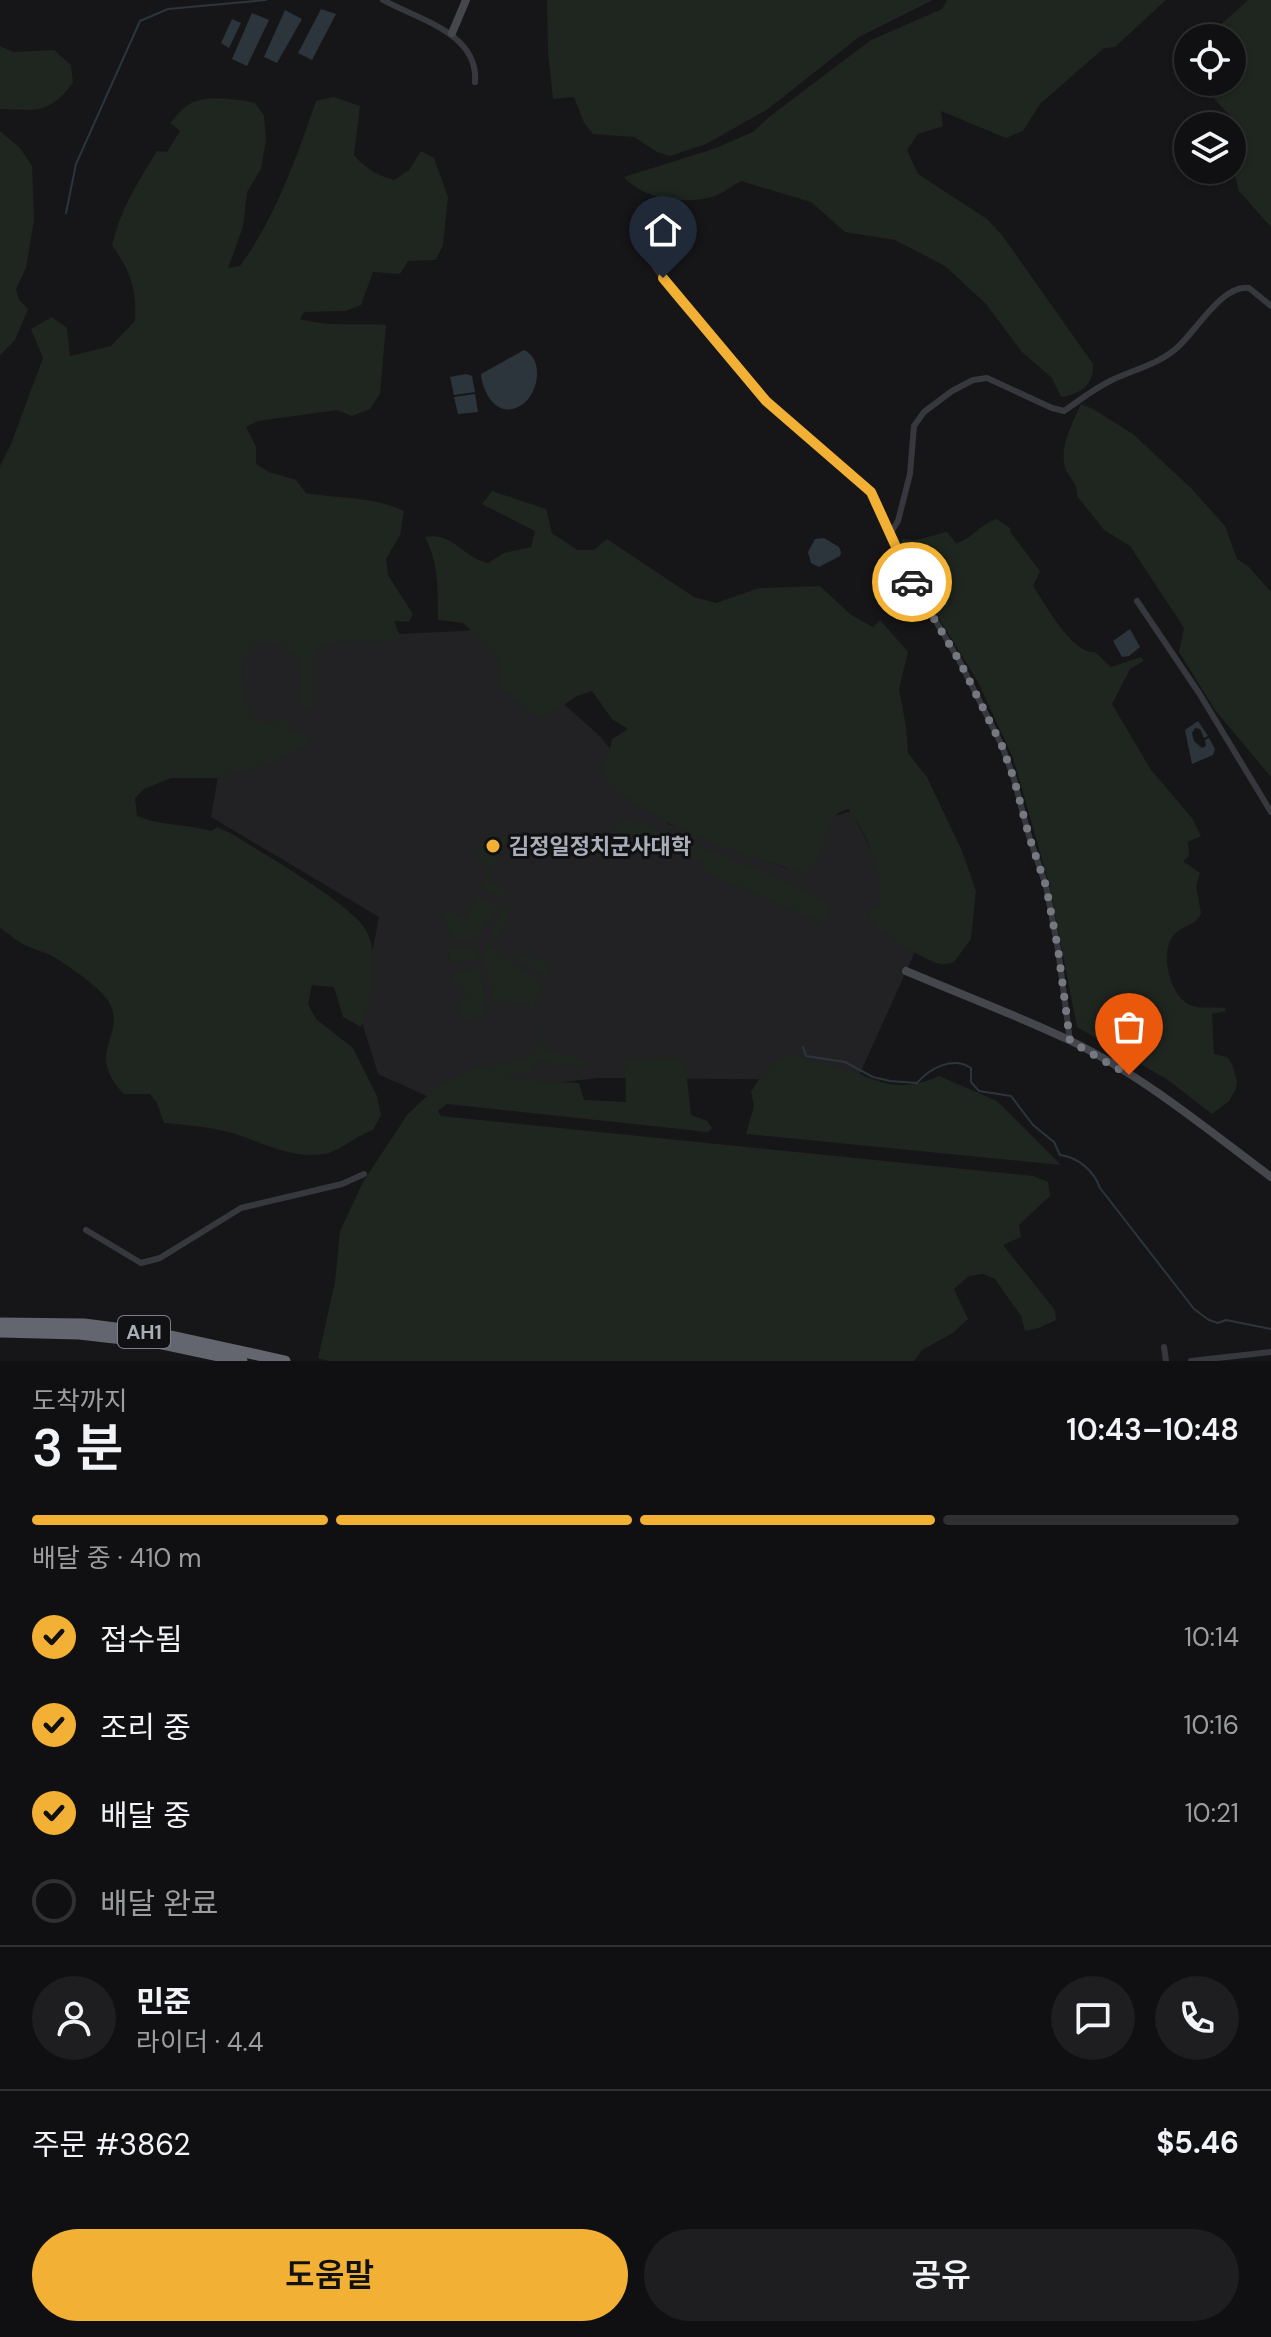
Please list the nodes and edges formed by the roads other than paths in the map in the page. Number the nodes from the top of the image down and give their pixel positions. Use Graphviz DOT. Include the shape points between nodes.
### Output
graph roads {
  1 [pos="383,0"];
  2 [pos="466,0"];
  3 [pos="452,33"];
  4 [pos="475,82"];
  5 [pos="651,261"];
  6 [pos="1271,306"];
  7 [pos="890,534"];
  8 [pos="1137,601"];
  9 [pos="1271,812"];
  10 [pos="906,971"];
  11 [pos="1070,1041"];
  12 [pos="364,1174"];
  13 [pos="1271,1177"];
  14 [pos="86,1230"];
  15 [pos="0,1323"];
  16 [pos="0,1332"];
  17 [pos="1164,1347"];
  18 [pos="1271,1352"];
  19 [pos="242,1361"];
  20 [pos="285,1361"];
  21 [pos="1166,1361"];
  22 [pos="1191,1361"];
  1 -- 3 [label="street"];
  2 -- 3 [label="street"];
  3 -- 4 [label="street" via="474,62"];
  5 -- 7 [label="street" via="760,395 871,492"];
  6 -- 7 [label="street" via="1249,288 1236,289 1165,357 1097,387 1064,411 987,378 952,391 914,426 910,474"];
  7 -- 11 [label="street" via="960,662 1014,779 1046,886"];
  8 -- 9 [label="street"];
  10 -- 11 [label="street"];
  11 -- 13 [label="street" via="1175,1106"];
  12 -- 14 [label="street" via="241,1208 147,1263"];
  15 -- 20 [label="highway, AH1" via="84,1324 162,1334"];
  16 -- 19 [label="highway, AH1" via="158,1343"];
  17 -- 21 [label="street"];
  18 -- 22 [label="street"];
}
